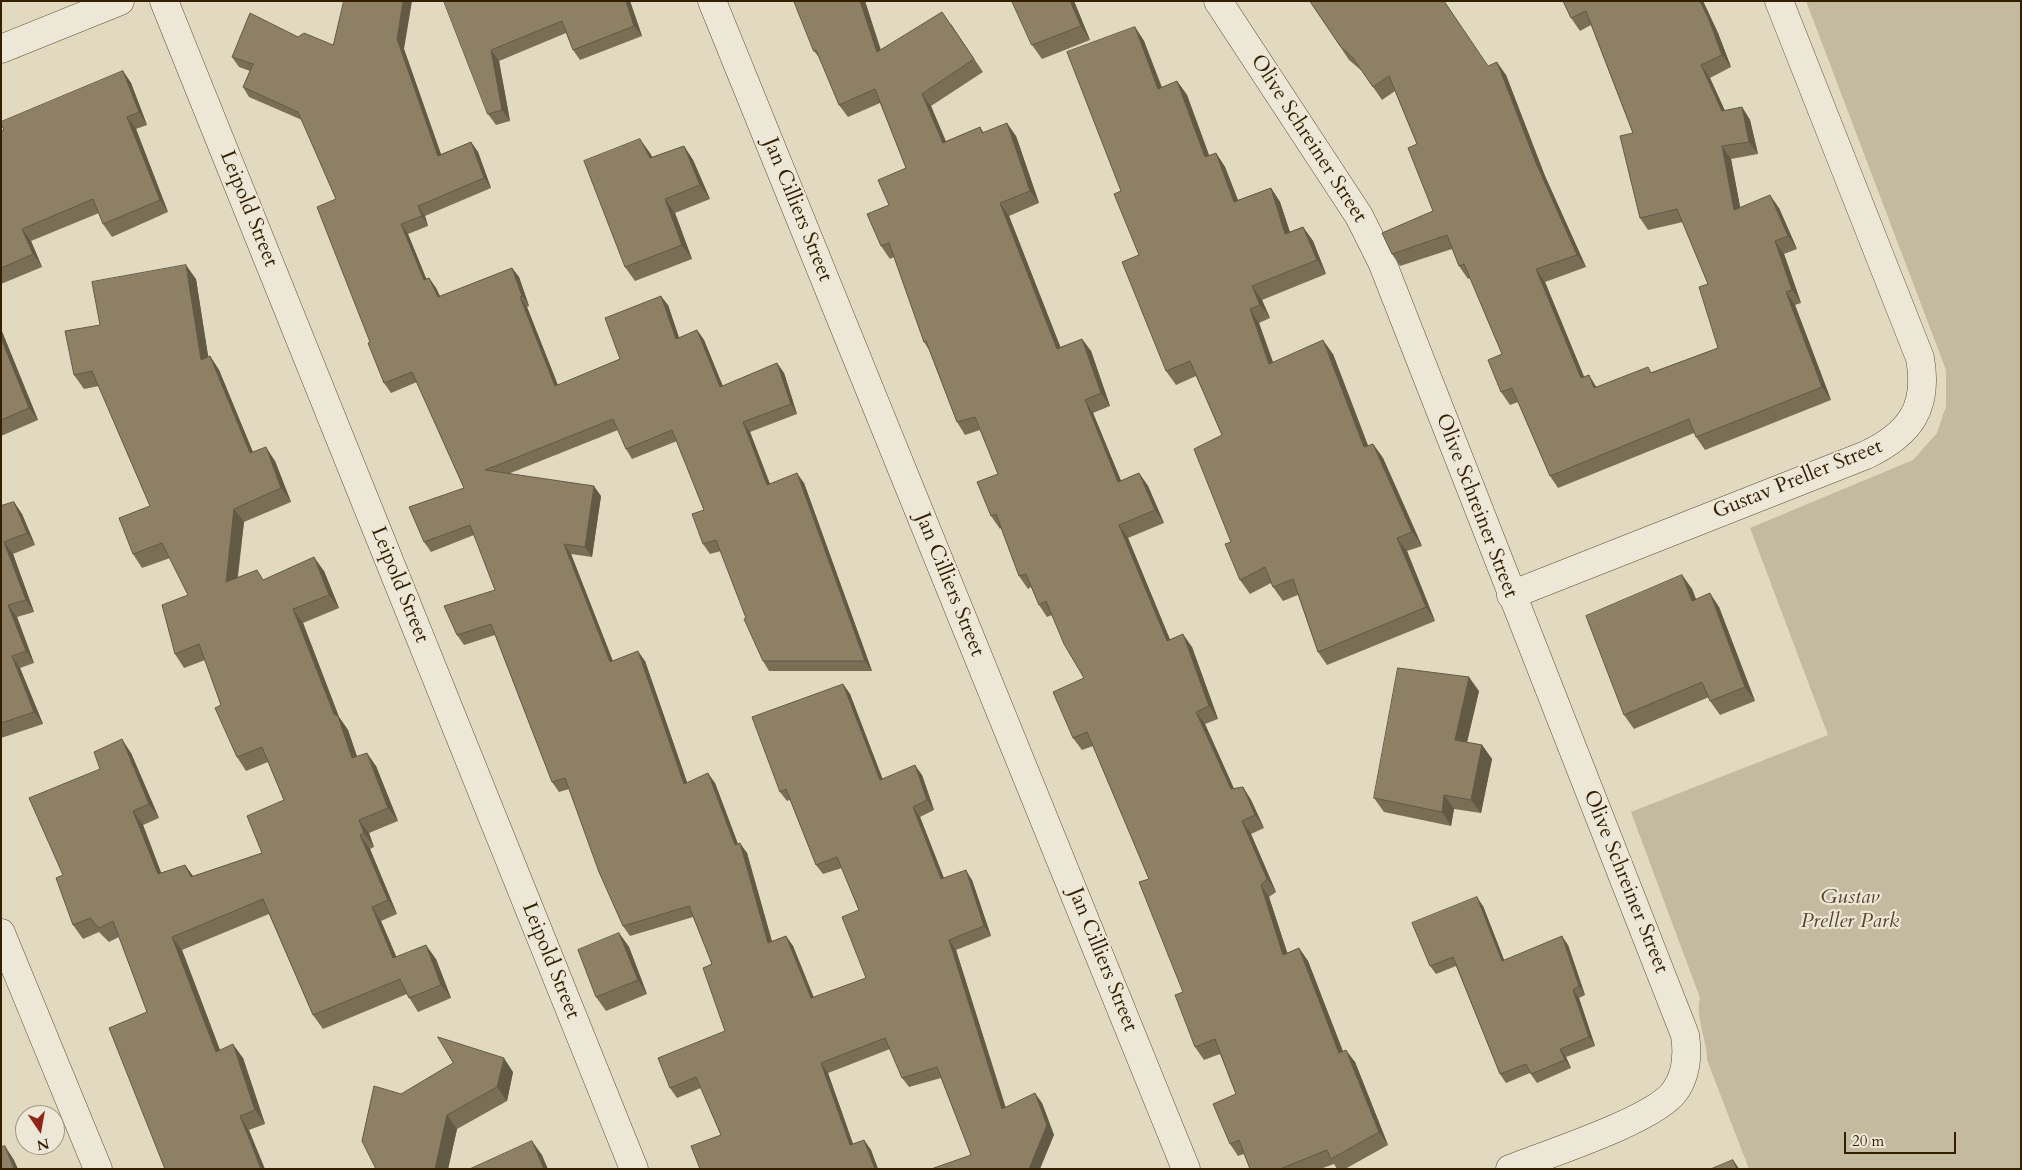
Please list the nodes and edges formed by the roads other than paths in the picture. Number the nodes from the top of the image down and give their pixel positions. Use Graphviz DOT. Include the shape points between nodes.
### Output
graph roads {
  1 [pos="120,1"];
  2 [pos="164,1"];
  3 [pos="712,1"];
  4 [pos="1218,1"];
  5 [pos="1779,1"];
  6 [pos="1,50"];
  7 [pos="1511,594"];
  8 [pos="1,933"];
  9 [pos="98,1169"];
  10 [pos="634,1169"];
  11 [pos="1186,1169"];
  12 [pos="1510,1169"];
  1 -- 6 [label="street"];
  2 -- 10 [label="street, Leipold Street"];
  3 -- 11 [label="street, Jan Cilliers Street"];
  4 -- 7 [label="street, Olive Schreiner Street" via="1359,216 1382,262"];
  5 -- 7 [label="street, Gustav Preller Street" via="1920,358 1923,377 1918,409 1897,437 1866,455"];
  7 -- 12 [label="street, Olive Schreiner Street" via="1685,1035 1686,1063 1675,1090 1652,1111"];
  8 -- 9 [label="street"];
}
